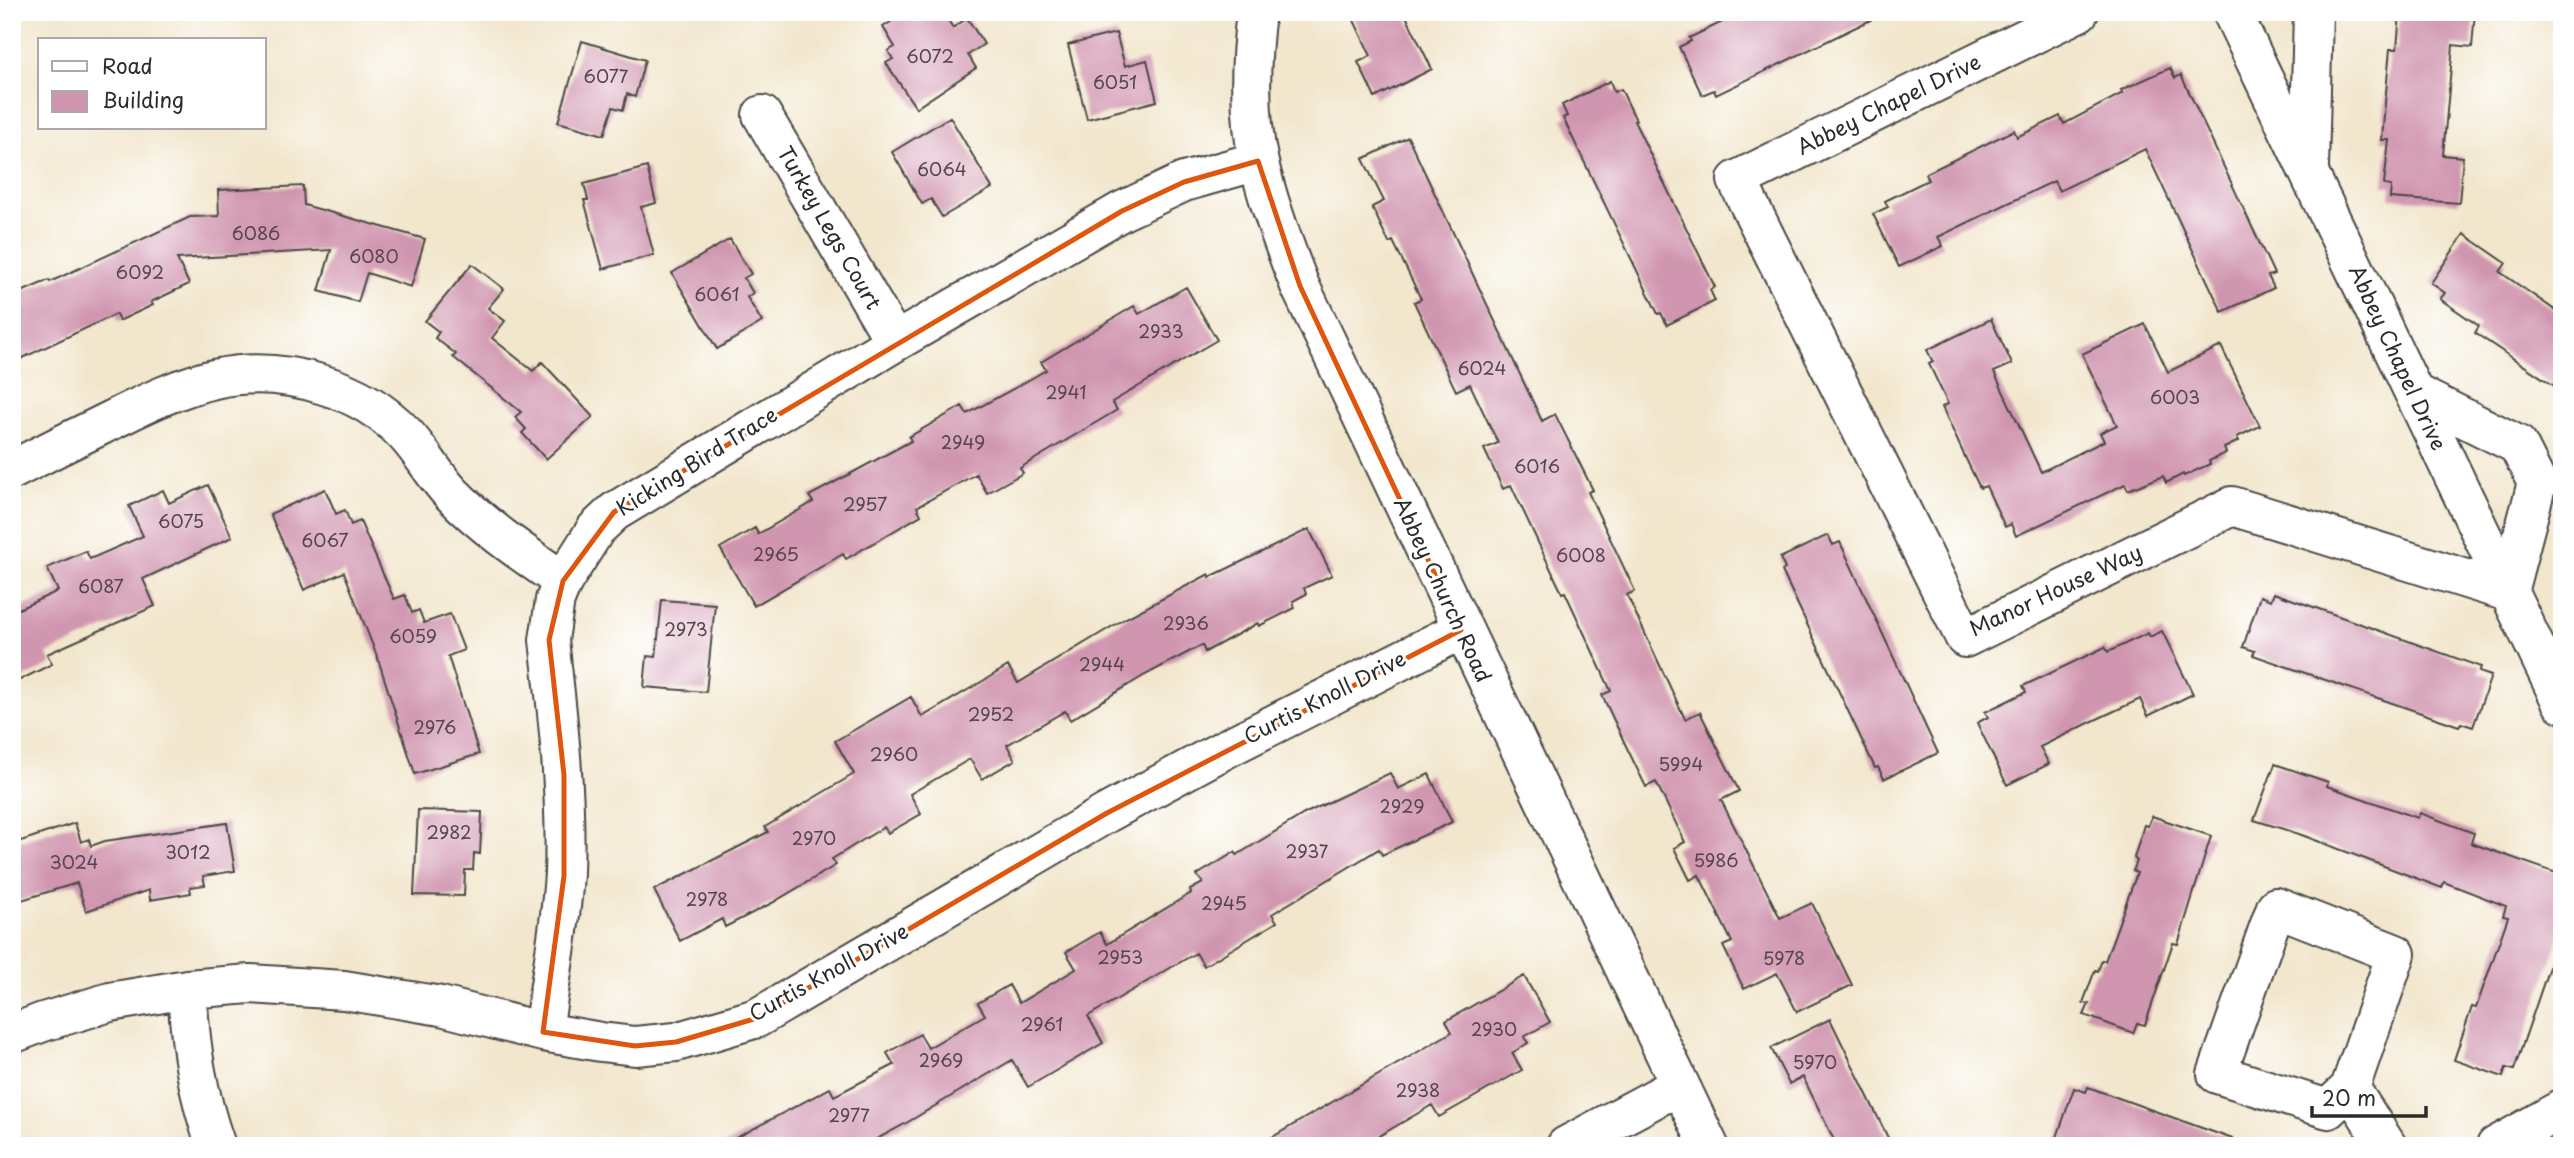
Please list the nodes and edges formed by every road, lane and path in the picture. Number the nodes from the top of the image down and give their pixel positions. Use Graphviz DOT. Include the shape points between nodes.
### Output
graph roads {
  1 [pos="1256,12"];
  2 [pos="2079,12"];
  3 [pos="2232,12"];
  4 [pos="2314,12"];
  5 [pos="762,115"];
  6 [pos="1258,161"];
  7 [pos="2309,172"];
  8 [pos="1737,180"];
  9 [pos="895,342"];
  10 [pos="2414,393"];
  11 [pos="12,470"];
  12 [pos="563,581"];
  13 [pos="2508,592"];
  14 [pos="1461,630"];
  15 [pos="2562,703"];
  16 [pos="187,989"];
  17 [pos="544,1032"];
  18 [pos="12,1034"];
  19 [pos="1678,1086"];
  20 [pos="2350,1088"];
  21 [pos="2562,1109"];
  22 [pos="216,1146"];
  23 [pos="1566,1146"];
  24 [pos="1709,1146"];
  25 [pos="2387,1146"];
  26 [pos="2496,1146"];
  1 -- 6 [label="street, Abbey Church Road" via="1252,103"];
  2 -- 8 [label="street, Abbey Chapel Drive"];
  3 -- 7 [label="street, Abbey Chapel Drive"];
  4 -- 7 [label="street"];
  5 -- 9 [label="street, Turkey Legs Court"];
  6 -- 9 [label="street, Kicking Bird Trace" via="1184,182 1122,212"];
  6 -- 14 [label="street, Abbey Church Road" via="1273,218 1300,286"];
  7 -- 10 [label="street, Abbey Chapel Drive"];
  8 -- 13 [label="street, Manor House Way" via="1965,638 2232,506"];
  9 -- 12 [label="street, Kicking Bird Trace" via="614,512 596,529"];
  10 -- 13 [label="street, Abbey Chapel Drive"];
  10 -- 13 [label="street" via="2518,445 2537,483"];
  11 -- 12 [label="street" via="166,393 209,378 255,373 302,377 344,391 376,409 405,434 450,492 506,542"];
  12 -- 17 [label="street, Kicking Bird Trace" via="549,640 564,775 564,876"];
  13 -- 15 [label="street, Abbey Chapel Drive"];
  14 -- 17 [label="street, Curtis Knoll Drive" via="1107,813 757,1018 676,1042 635,1046"];
  14 -- 19 [label="street, Abbey Church Road"];
  16 -- 17 [label="street, Curtis Knoll Drive" via="250,984 344,990 441,1006"];
  16 -- 18 [label="street, Curtis Knoll Drive" via="110,1002"];
  16 -- 22 [label="street" via="190,1043"];
  19 -- 23 [label="street"];
  19 -- 24 [label="street, Abbey Church Road"];
  20 -- 20 [label="street" via="2328,1109 2217,1074 2276,907 2396,954"];
  20 -- 25 [label="street"];
  21 -- 26 [label="street"];
}
